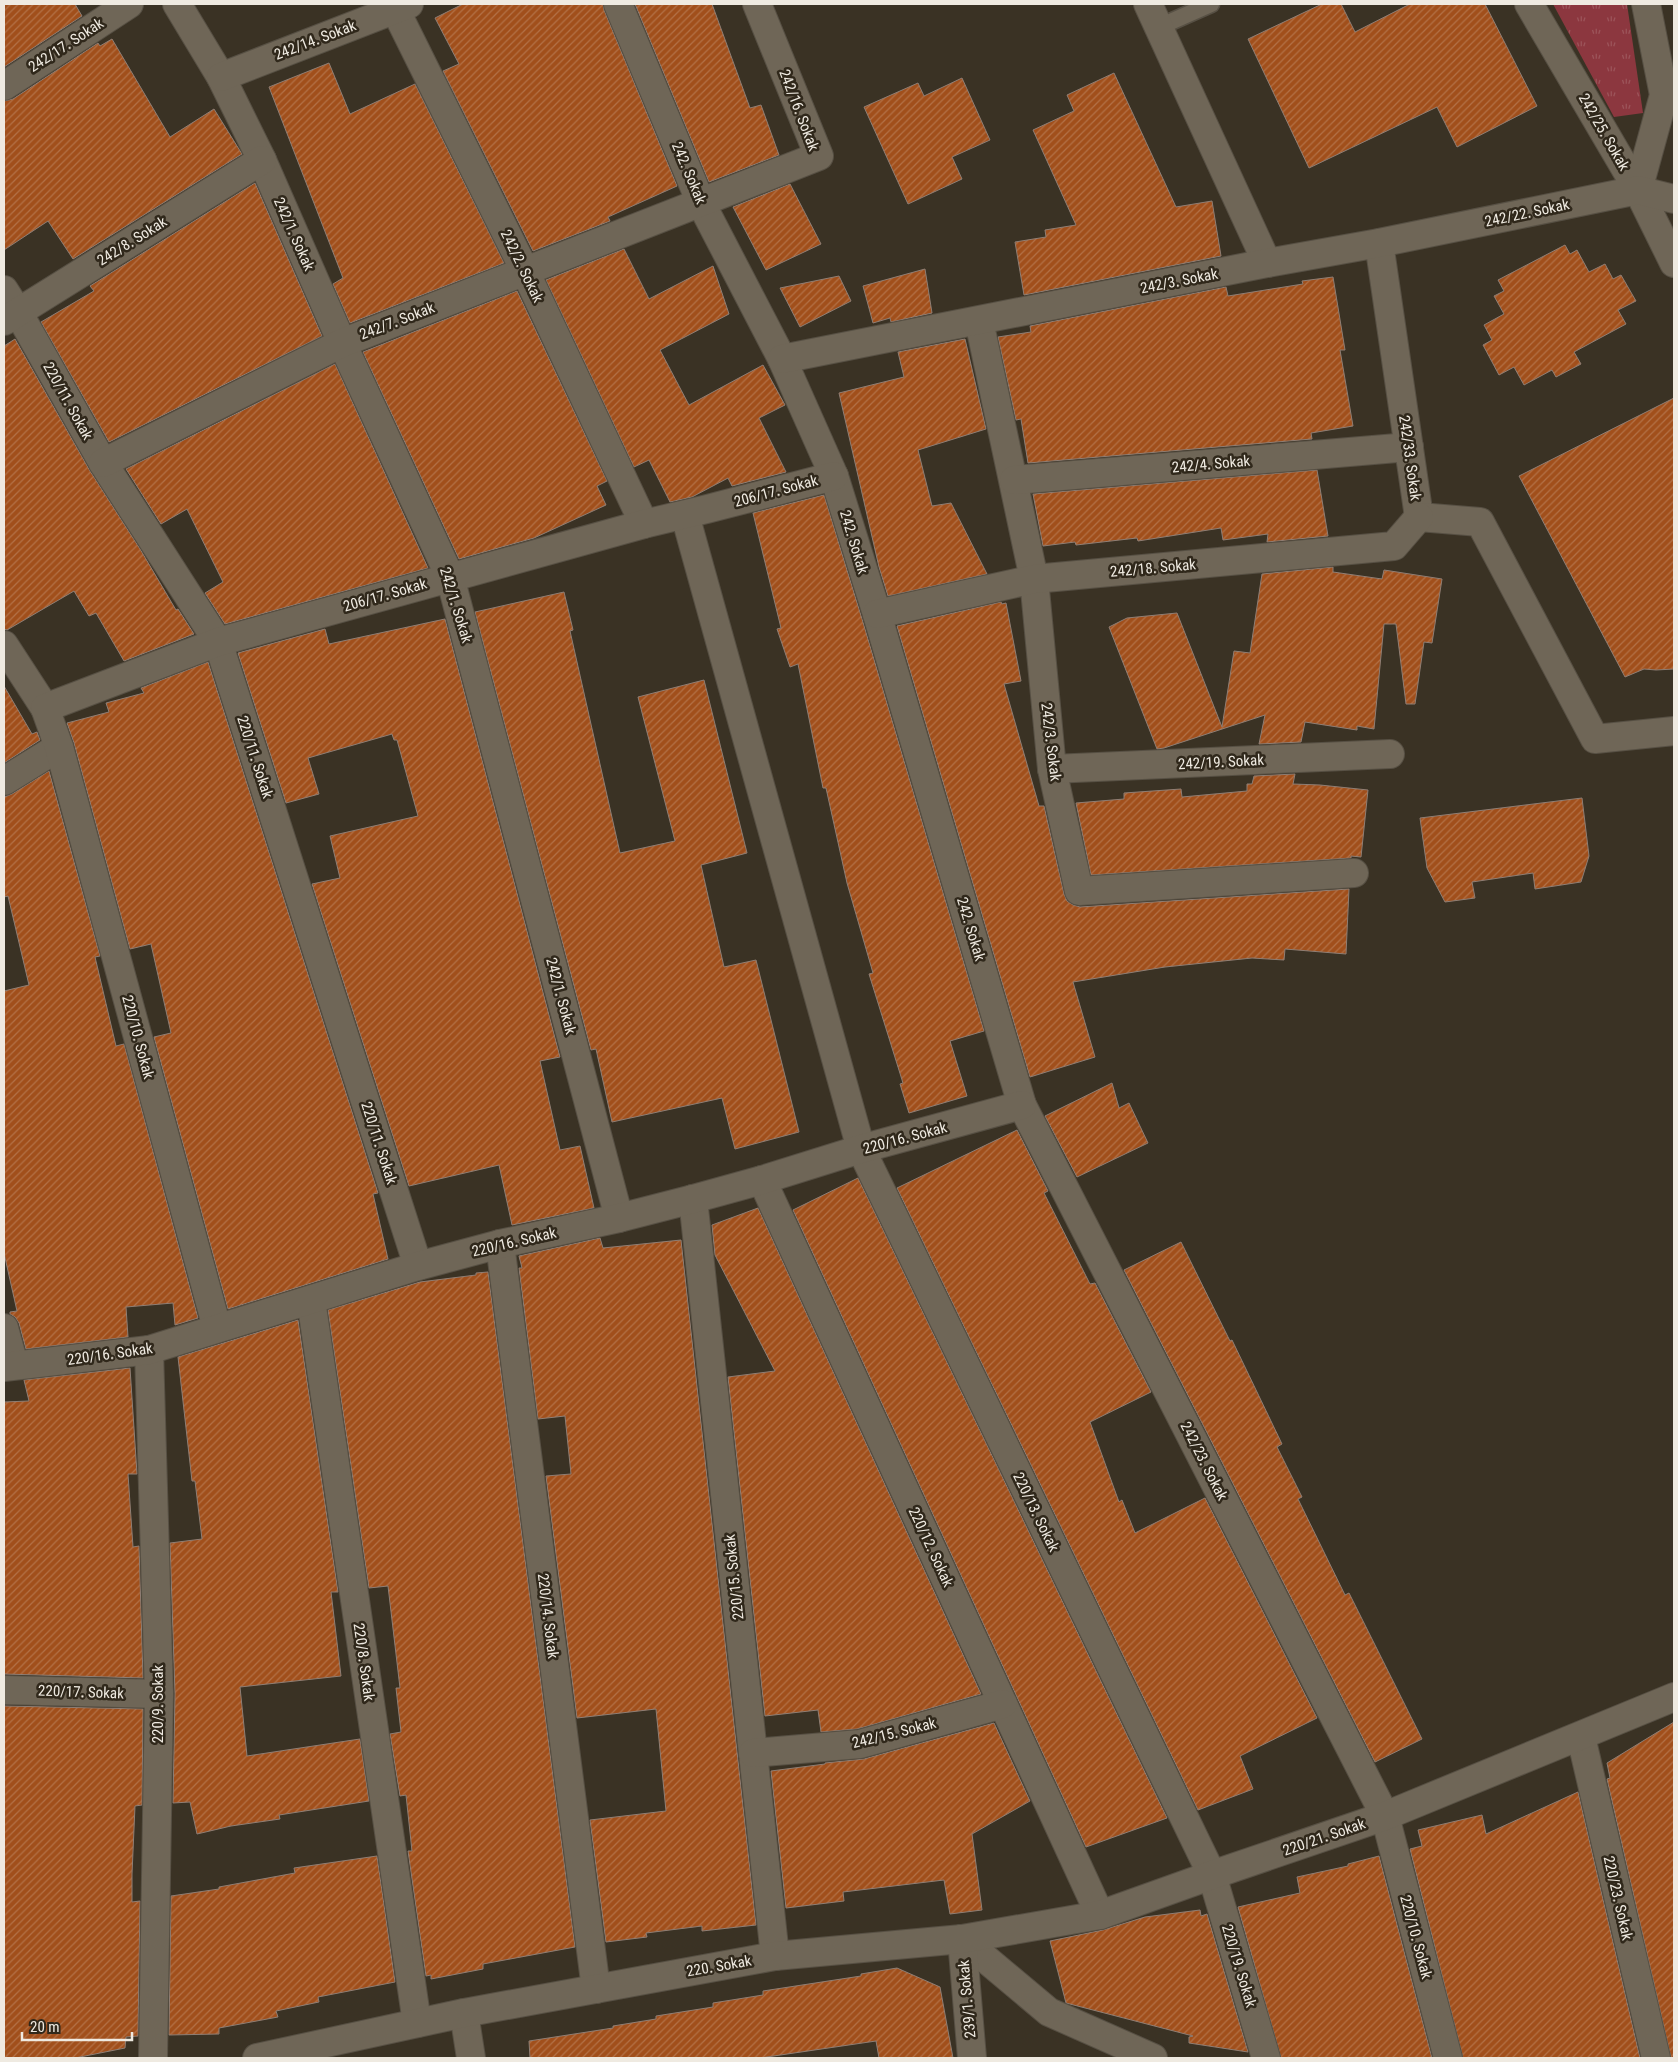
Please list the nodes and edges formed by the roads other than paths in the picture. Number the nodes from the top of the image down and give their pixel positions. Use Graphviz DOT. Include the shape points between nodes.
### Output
graph roads {
  1 [pos="129,4"];
  2 [pos="177,4"];
  3 [pos="618,4"];
  4 [pos="757,4"];
  5 [pos="1211,4"];
  6 [pos="1529,4"];
  7 [pos="1646,4"];
  8 [pos="402,7"];
  9 [pos="1154,16"];
  10 [pos="221,77"];
  11 [pos="4,86"];
  12 [pos="1669,93"];
  13 [pos="262,160"];
  14 [pos="1638,190"];
  15 [pos="1674,199"];
  16 [pos="701,203"];
  17 [pos="1379,243"];
  18 [pos="1267,263"];
  19 [pos="1674,263"];
  20 [pos="525,271"];
  21 [pos="9,308"];
  22 [pos="979,321"];
  23 [pos="342,342"];
  24 [pos="782,359"];
  25 [pos="1408,447"];
  26 [pos="103,463"];
  27 [pos="834,476"];
  28 [pos="1014,480"];
  29 [pos="685,515"];
  30 [pos="1419,517"];
  31 [pos="644,524"];
  32 [pos="450,577"];
  33 [pos="1034,579"];
  34 [pos="877,614"];
  35 [pos="218,642"];
  36 [pos="4,645"];
  37 [pos="45,708"];
  38 [pos="1674,731"];
  39 [pos="59,747"];
  40 [pos="1390,754"];
  41 [pos="1052,769"];
  42 [pos="4,781"];
  43 [pos="1354,873"];
  44 [pos="1022,1105"];
  45 [pos="861,1149"];
  46 [pos="762,1180"];
  47 [pos="694,1198"];
  48 [pos="620,1218"];
  49 [pos="500,1244"];
  50 [pos="418,1266"];
  51 [pos="311,1300"];
  52 [pos="4,1328"];
  53 [pos="217,1328"];
  54 [pos="149,1350"];
  55 [pos="9,1366"];
  56 [pos="4,1690"];
  57 [pos="159,1694"];
  58 [pos="1674,1697"];
  59 [pos="1003,1704"];
  60 [pos="1581,1737"];
  61 [pos="753,1752"];
  62 [pos="1385,1816"];
  63 [pos="1212,1874"];
  64 [pos="1100,1915"];
  65 [pos="962,1939"];
  66 [pos="775,1956"];
  67 [pos="596,1989"];
  68 [pos="464,2014"];
  69 [pos="417,2023"];
  70 [pos="266,2057"];
  71 [pos="153,2058"];
  72 [pos="471,2058"];
  73 [pos="972,2058"];
  74 [pos="1153,2058"];
  75 [pos="1266,2058"];
  76 [pos="1448,2058"];
  77 [pos="1656,2058"];
  1 -- 11 [label="street, 242/17. Sokak"];
  2 -- 10 [label="street, 242/1. Sokak"];
  3 -- 16 [label="street, 242. Sokak"];
  4 -- 16 [label="street, 242/16. Sokak" via="819,156"];
  5 -- 9 [label="lane"];
  6 -- 14 [label="street, 242/25. Sokak"];
  7 -- 12 [label="street"];
  8 -- 10 [label="street, 242/14. Sokak"];
  8 -- 20 [label="street, 242/2. Sokak"];
  9 -- 18 [label="street"];
  10 -- 13 [label="street, 242/1. Sokak"];
  12 -- 14 [label="street"];
  13 -- 21 [label="street, 242/8. Sokak"];
  13 -- 23 [label="street, 242/1. Sokak"];
  14 -- 15 [label="street, 242/22. Sokak"];
  14 -- 17 [label="street, 242/22. Sokak"];
  14 -- 19 [label="street, 242/25. Sokak"];
  16 -- 20 [label="street, 242/7. Sokak"];
  16 -- 24 [label="street, 242. Sokak"];
  17 -- 18 [label="street, 242/3. Sokak"];
  17 -- 25 [label="street, 242/33. Sokak"];
  18 -- 22 [label="street, 242/3. Sokak"];
  20 -- 23 [label="street, 242/7. Sokak"];
  20 -- 31 [label="street, 242/2. Sokak"];
  21 -- 26 [label="street, 220/11. Sokak"];
  22 -- 24 [label="street, 242/3. Sokak"];
  22 -- 28 [label="street, 242/3. Sokak"];
  23 -- 26 [label="street, 242/7. Sokak"];
  23 -- 32 [label="street, 242/1. Sokak"];
  24 -- 27 [label="street, 242. Sokak"];
  25 -- 28 [label="street, 242/4. Sokak"];
  25 -- 30 [label="street, 242/33. Sokak"];
  26 -- 35 [label="street, 220/11. Sokak"];
  27 -- 29 [label="street, 206/17. Sokak"];
  27 -- 34 [label="street, 242. Sokak"];
  28 -- 33 [label="street, 242/3. Sokak"];
  29 -- 31 [label="street, 206/17. Sokak"];
  29 -- 45 [label="street, 220/13. Sokak"];
  30 -- 33 [label="street, 242/18. Sokak" via="1394,546"];
  30 -- 38 [label="street, 242/33. Sokak" via="1480,522 1595,739"];
  31 -- 32 [label="street, 206/17. Sokak"];
  32 -- 35 [label="street, 206/17. Sokak"];
  32 -- 48 [label="street, 242/1. Sokak"];
  33 -- 34 [label="street, 242/18. Sokak"];
  33 -- 41 [label="street, 242/3. Sokak"];
  34 -- 44 [label="street, 242. Sokak"];
  35 -- 37 [label="street, 206/17. Sokak"];
  35 -- 50 [label="street, 220/11. Sokak"];
  36 -- 37 [label="street"];
  37 -- 39 [label="street"];
  39 -- 42 [label="street"];
  39 -- 53 [label="street, 220/10. Sokak"];
  40 -- 41 [label="street, 242/19. Sokak"];
  41 -- 43 [label="street, 242/3. Sokak" via="1079,892"];
  44 -- 45 [label="street, 220/16. Sokak"];
  44 -- 62 [label="street, 242/23. Sokak"];
  45 -- 46 [label="street, 220/16. Sokak"];
  45 -- 63 [label="street, 220/13. Sokak"];
  46 -- 47 [label="street, 220/16. Sokak"];
  46 -- 59 [label="street, 220/12. Sokak"];
  47 -- 48 [label="street, 220/16. Sokak"];
  47 -- 61 [label="street, 220/15. Sokak"];
  48 -- 49 [label="street, 220/16. Sokak"];
  49 -- 50 [label="street, 220/16. Sokak"];
  49 -- 67 [label="street, 220/14. Sokak"];
  50 -- 51 [label="street, 220/16. Sokak"];
  51 -- 53 [label="street, 220/16. Sokak"];
  51 -- 69 [label="street, 220/8. Sokak"];
  52 -- 55 [label="street"];
  53 -- 54 [label="street, 220/16. Sokak"];
  54 -- 55 [label="street, 220/16. Sokak"];
  54 -- 57 [label="street, 220/9. Sokak"];
  56 -- 57 [label="street, 220/17. Sokak"];
  57 -- 71 [label="street, 220/9. Sokak"];
  58 -- 60 [label="street, 220/21. Sokak"];
  59 -- 61 [label="street, 242/15. Sokak" via="860,1744"];
  59 -- 64 [label="street, 220/12. Sokak"];
  60 -- 62 [label="street, 220/21. Sokak"];
  60 -- 77 [label="street, 220/23. Sokak"];
  61 -- 66 [label="street, 220/15. Sokak"];
  62 -- 63 [label="street, 220/21. Sokak"];
  62 -- 76 [label="street, 220/10. Sokak"];
  63 -- 64 [label="street, 220/21. Sokak"];
  63 -- 75 [label="street, 220/19. Sokak"];
  64 -- 65 [label="street, 220/21. Sokak"];
  65 -- 66 [label="street, 220. Sokak"];
  65 -- 73 [label="street, 239/1. Sokak"];
  65 -- 74 [label="street" via="1049,2012"];
  66 -- 67 [label="street, 220. Sokak"];
  67 -- 68 [label="street, 220. Sokak"];
  68 -- 69 [label="street, 220. Sokak"];
  68 -- 72 [label="street"];
  69 -- 70 [label="street, 220. Sokak"];
}
